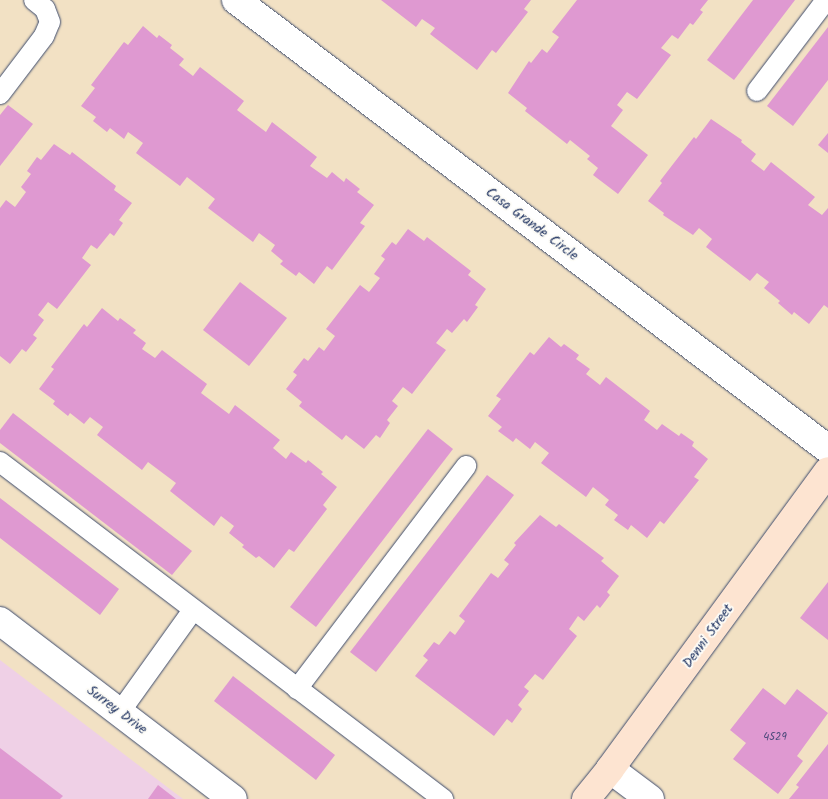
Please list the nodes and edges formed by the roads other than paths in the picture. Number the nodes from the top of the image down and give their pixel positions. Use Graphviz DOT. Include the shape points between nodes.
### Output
graph roads {
  1 [pos="34,0"];
  2 [pos="236,0"];
  3 [pos="826,0"];
  4 [pos="757,91"];
  5 [pos="0,94"];
  6 [pos="828,448"];
  7 [pos="0,462"];
  8 [pos="466,466"];
  9 [pos="828,471"];
  10 [pos="194,610"];
  11 [pos="0,621"];
  12 [pos="297,689"];
  13 [pos="120,712"];
  14 [pos="610,769"];
  15 [pos="233,799"];
  16 [pos="443,799"];
  17 [pos="586,799"];
  18 [pos="650,799"];
  1 -- 5 [label="lane" via="45,9 50,22 44,36"];
  2 -- 6 [label="street, Casa Grande Circle"];
  3 -- 4 [label="lane"];
  7 -- 10 [label="lane"];
  8 -- 12 [label="lane"];
  9 -- 14 [label="main road, Denni Street"];
  10 -- 12 [label="lane"];
  10 -- 13 [label="lane"];
  11 -- 13 [label="street, Surrey Drive"];
  12 -- 16 [label="lane"];
  13 -- 15 [label="street, Surrey Drive"];
  14 -- 17 [label="main road, Denni Street"];
  14 -- 18 [label="street"];
}
